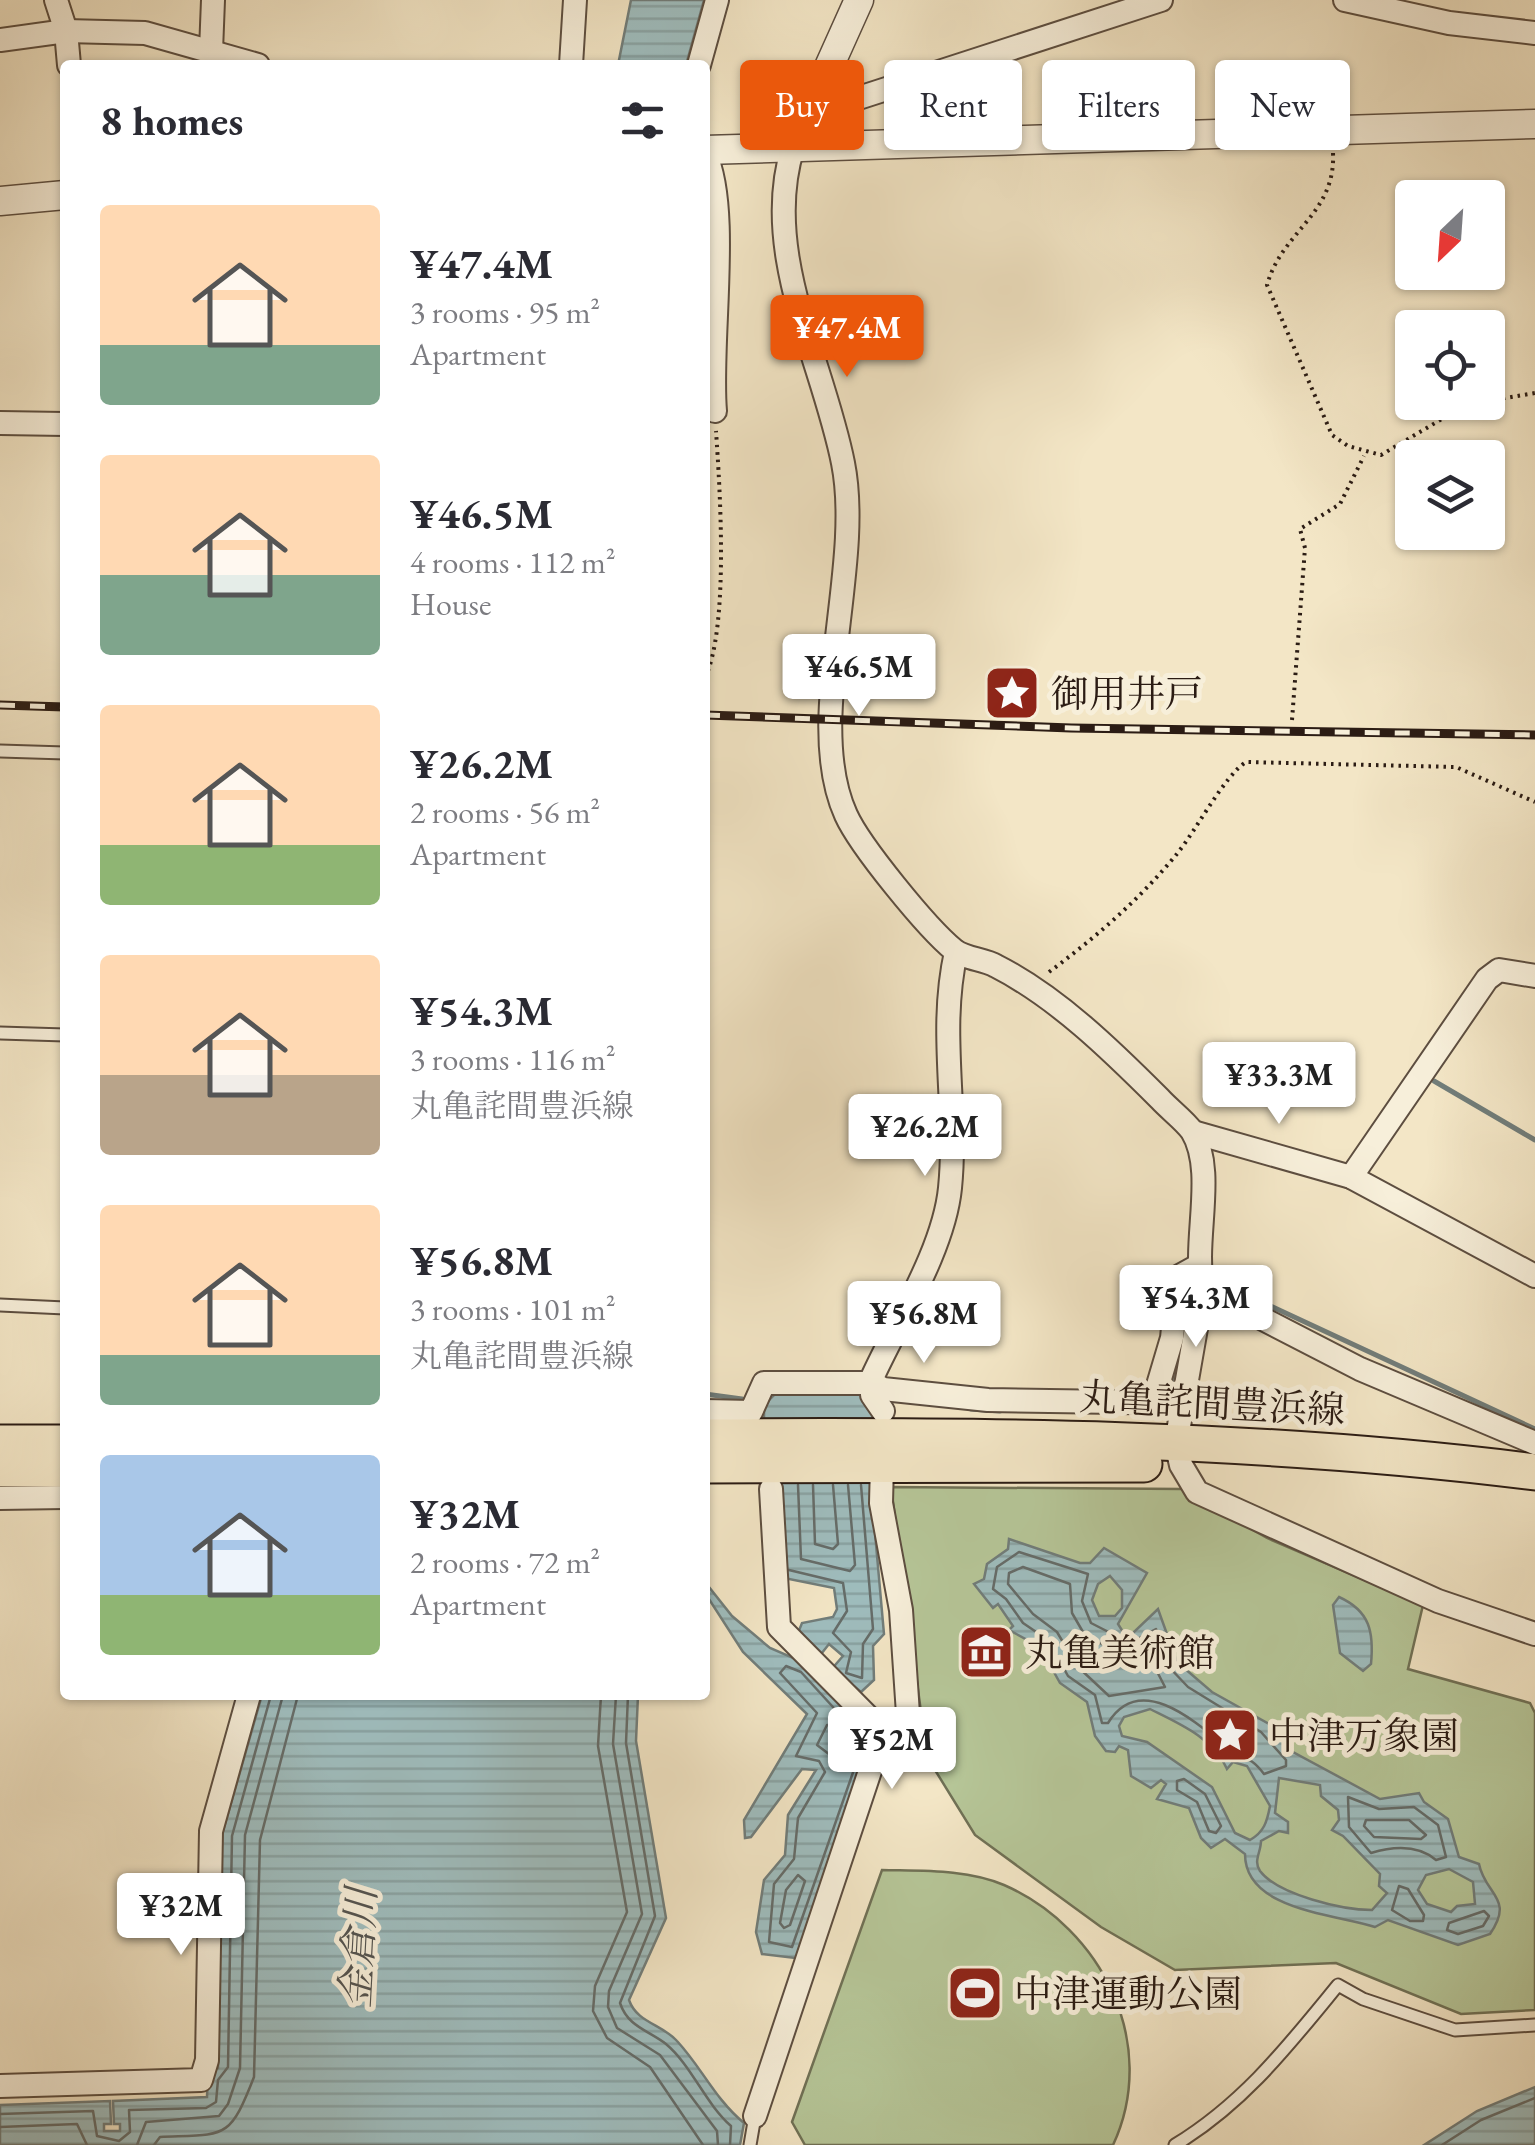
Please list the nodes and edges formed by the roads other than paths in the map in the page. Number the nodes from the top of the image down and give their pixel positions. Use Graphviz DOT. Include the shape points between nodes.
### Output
graph roads {
  1 [pos="56,0"];
  2 [pos="213,0"];
  3 [pos="575,0"];
  4 [pos="717,0"];
  5 [pos="859,0"];
  6 [pos="1160,0"];
  7 [pos="1345,0"];
  8 [pos="66,31"];
  9 [pos="1535,33"];
  10 [pos="0,40"];
  11 [pos="211,51"];
  12 [pos="69,60"];
  13 [pos="241,60"];
  14 [pos="571,60"];
  15 [pos="700,60"];
  16 [pos="833,60"];
  17 [pos="864,96"];
  18 [pos="1535,124"];
  19 [pos="864,145"];
  20 [pos="740,150"];
  21 [pos="792,150"];
  22 [pos="710,152"];
  23 [pos="710,183"];
  24 [pos="60,195"];
  25 [pos="0,201"];
  26 [pos="715,412"];
  27 [pos="0,423"];
  28 [pos="60,424"];
  29 [pos="0,752"];
  30 [pos="60,753"];
  31 [pos="956,952"];
  32 [pos="1535,976"];
  33 [pos="0,1033"];
  34 [pos="60,1035"];
  35 [pos="1193,1132"];
  36 [pos="1351,1177"];
  37 [pos="1535,1276"];
  38 [pos="1201,1278"];
  39 [pos="0,1305"];
  40 [pos="60,1308"];
  41 [pos="1167,1402"];
  42 [pos="710,1411"];
  43 [pos="879,1416"];
  44 [pos="1079,1416"];
  45 [pos="1118,1417"];
  46 [pos="710,1436"];
  47 [pos="1535,1442"];
  48 [pos="0,1443"];
  49 [pos="60,1443"];
  50 [pos="1179,1454"];
  51 [pos="710,1464"];
  52 [pos="0,1469"];
  53 [pos="60,1469"];
  54 [pos="1535,1472"];
  55 [pos="771,1489"];
  56 [pos="1535,1494"];
  57 [pos="60,1497"];
  58 [pos="0,1498"];
  59 [pos="1535,1634"];
  60 [pos="248,1700"];
  61 [pos="884,1732"];
  62 [pos="1535,2025"];
  63 [pos="0,2086"];
  64 [pos="755,2116"];
  65 [pos="750,2145"];
  66 [pos="1175,2145"];
  1 -- 8 [label="street"];
  2 -- 11 [label="street"];
  3 -- 14 [label="street"];
  4 -- 15 [label="street"];
  5 -- 16 [label="street"];
  6 -- 17 [label="street"];
  7 -- 9 [label="street"];
  8 -- 10 [label="street"];
  8 -- 11 [label="street" via="144,33"];
  8 -- 12 [label="street"];
  11 -- 13 [label="street"];
  18 -- 19 [label="street"];
  20 -- 22 [label="street"];
  21 -- 31 [label="street" via="785,246 844,466 832,769 857,838"];
  23 -- 26 [label="street" via="718,233"];
  24 -- 25 [label="street"];
  27 -- 28 [label="street"];
  29 -- 30 [label="lane"];
  31 -- 35 [label="street" via="996,965 1028,986"];
  31 -- 43 [label="street" via="946,999 951,1185 945,1225 894,1340"];
  32 -- 36 [label="street" via="1498,970 1487,979"];
  33 -- 34 [label="lane"];
  35 -- 36 [label="street"];
  35 -- 38 [label="street" via="1204,1196"];
  36 -- 37 [label="street"];
  38 -- 41 [label="street" via="1178,1277"];
  38 -- 47 [label="street" via="1360,1369"];
  39 -- 40 [label="lane"];
  41 -- 45 [label="street"];
  41 -- 50 [label="street"];
  42 -- 43 [label="street" via="751,1412 764,1383"];
  43 -- 44 [label="main road, 丸亀詫間豊浜線"];
  43 -- 44 [label="street" via="883,1389"];
  43 -- 46 [label="main road, 丸亀詫間豊浜線"];
  43 -- 50 [label="main road, 丸亀詫間豊浜線"];
  43 -- 51 [label="main road"];
  43 -- 61 [label="street" via="882,1503 900,1610 908,1729"];
  44 -- 45 [label="main road, 丸亀詫間豊浜線"];
  45 -- 50 [label="main road, 丸亀詫間豊浜線"];
  48 -- 49 [label="main road"];
  50 -- 54 [label="main road, 丸亀詫間豊浜線" via="1394,1454"];
  50 -- 56 [label="main road, 丸亀詫間豊浜線"];
  50 -- 59 [label="street" via="1197,1492 1238,1514 1438,1601"];
  52 -- 53 [label="main road"];
  55 -- 61 [label="street" via="778,1627"];
  57 -- 58 [label="street"];
  60 -- 63 [label="street" via="211,1830 207,2060 201,2080"];
  61 -- 64 [label="street"];
  62 -- 66 [label="lane" via="1455,2030 1338,1984 1274,2066 1207,2126"];
  64 -- 65 [label="lane"];
}
